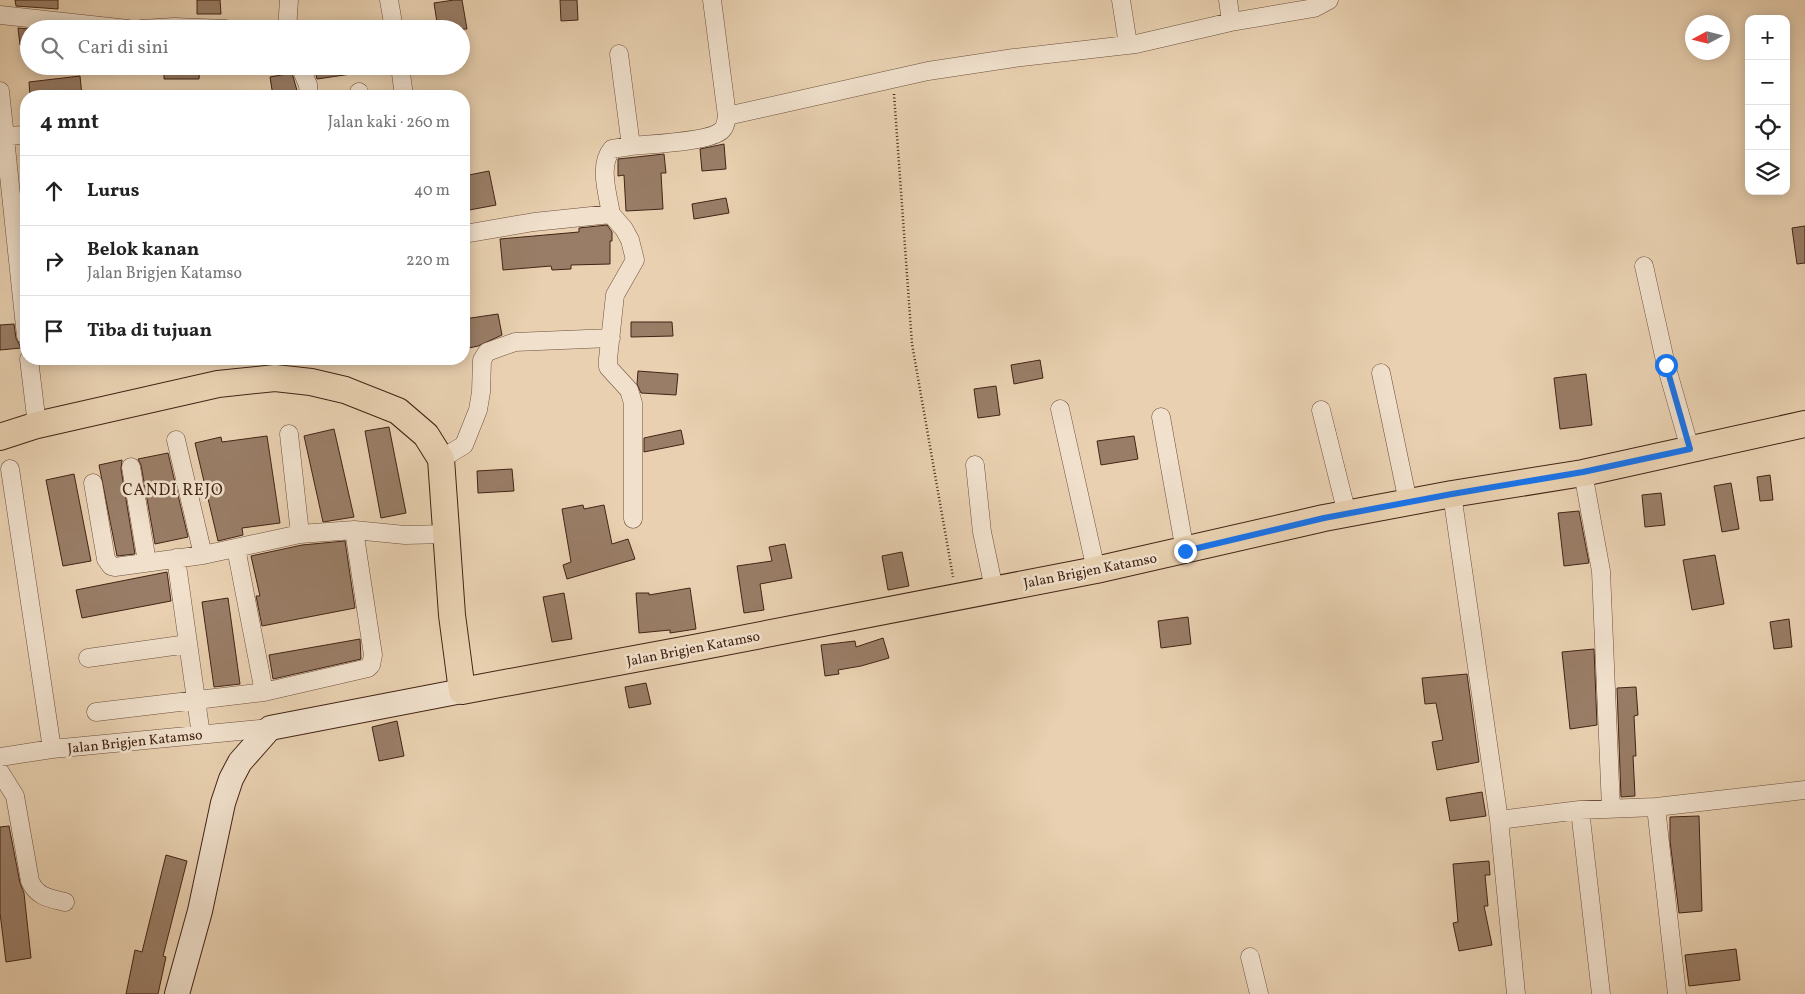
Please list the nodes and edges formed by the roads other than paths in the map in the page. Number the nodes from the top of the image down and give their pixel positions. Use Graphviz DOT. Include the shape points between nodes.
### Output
graph roads {
  1 [pos="289,0"];
  2 [pos="389,0"];
  3 [pos="712,0"];
  4 [pos="1122,0"];
  5 [pos="1228,0"];
  6 [pos="1329,0"];
  7 [pos="0,15"];
  8 [pos="46,20"];
  9 [pos="288,20"];
  10 [pos="392,20"];
  11 [pos="1231,22"];
  12 [pos="1128,44"];
  13 [pos="619,54"];
  14 [pos="304,75"];
  15 [pos="401,75"];
  16 [pos="308,90"];
  17 [pos="403,90"];
  18 [pos="0,91"];
  19 [pos="726,116"];
  20 [pos="20,135"];
  21 [pos="5,136"];
  22 [pos="631,146"];
  23 [pos="6,205"];
  24 [pos="611,214"];
  25 [pos="470,233"];
  26 [pos="20,264"];
  27 [pos="1644,266"];
  28 [pos="611,338"];
  29 [pos="30,365"];
  30 [pos="1381,373"];
  31 [pos="1060,408"];
  32 [pos="1321,410"];
  33 [pos="1161,417"];
  34 [pos="1805,424"];
  35 [pos="37,425"];
  36 [pos="289,434"];
  37 [pos="0,437"];
  38 [pos="176,440"];
  39 [pos="1690,449"];
  40 [pos="441,459"];
  41 [pos="975,465"];
  42 [pos="131,467"];
  43 [pos="10,469"];
  44 [pos="1583,472"];
  45 [pos="92,483"];
  46 [pos="1452,494"];
  47 [pos="1408,502"];
  48 [pos="1347,514"];
  49 [pos="633,518"];
  50 [pos="354,530"];
  51 [pos="300,534"];
  52 [pos="446,534"];
  53 [pos="236,548"];
  54 [pos="1185,551"];
  55 [pos="203,555"];
  56 [pos="176,558"];
  57 [pos="146,562"];
  58 [pos="1096,570"];
  59 [pos="994,589"];
  60 [pos="188,644"];
  61 [pos="88,658"];
  62 [pos="462,691"];
  63 [pos="264,692"];
  64 [pos="198,702"];
  65 [pos="96,712"];
  66 [pos="270,728"];
  67 [pos="201,735"];
  68 [pos="52,749"];
  69 [pos="0,757"];
  70 [pos="0,772"];
  71 [pos="1805,790"];
  72 [pos="1656,806"];
  73 [pos="1610,808"];
  74 [pos="1580,810"];
  75 [pos="1499,820"];
  76 [pos="65,902"];
  77 [pos="1250,957"];
  78 [pos="177,994"];
  79 [pos="1258,994"];
  80 [pos="1516,994"];
  81 [pos="1601,994"];
  82 [pos="1677,994"];
  1 -- 9 [label="street"];
  2 -- 10 [label="street"];
  3 -- 19 [label="street"];
  4 -- 12 [label="street"];
  5 -- 11 [label="street"];
  6 -- 11 [label="street" via="1314,8"];
  7 -- 8 [label="street"];
  11 -- 12 [label="street"];
  12 -- 19 [label="street" via="893,78"];
  13 -- 22 [label="street"];
  14 -- 16 [label="street"];
  15 -- 17 [label="street"];
  18 -- 21 [label="street"];
  19 -- 22 [label="street" via="725,126 716,135"];
  20 -- 21 [label="street"];
  21 -- 23 [label="street"];
  22 -- 24 [label="street" via="612,149 607,154 605,171"];
  23 -- 26 [label="street"];
  24 -- 25 [label="street"];
  24 -- 28 [label="street" via="630,240 635,260 615,295"];
  27 -- 39 [label="street" via="1666,365"];
  28 -- 40 [label="street" via="515,342 487,352 482,360 482,392 478,410 464,445"];
  28 -- 49 [label="street" via="608,367 629,390 633,403"];
  29 -- 35 [label="street"];
  30 -- 47 [label="street"];
  31 -- 58 [label="street"];
  32 -- 48 [label="street"];
  33 -- 54 [label="street"];
  34 -- 39 [label="main road, Jalan Brigjen Katamso"];
  35 -- 37 [label="main road"];
  35 -- 40 [label="main road" via="218,384 275,378 345,390 398,411 426,435"];
  36 -- 51 [label="street"];
  38 -- 55 [label="street"];
  39 -- 44 [label="main road, Jalan Brigjen Katamso"];
  40 -- 52 [label="main road"];
  41 -- 59 [label="street" via="982,532"];
  42 -- 57 [label="street"];
  43 -- 68 [label="street"];
  44 -- 46 [label="main road, Jalan Brigjen Katamso"];
  44 -- 73 [label="street" via="1601,572"];
  45 -- 57 [label="street" via="108,563 120,567"];
  46 -- 47 [label="main road, Jalan Brigjen Katamso"];
  46 -- 75 [label="street"];
  47 -- 48 [label="main road, Jalan Brigjen Katamso"];
  48 -- 54 [label="main road, Jalan Brigjen Katamso"];
  50 -- 51 [label="street"];
  50 -- 52 [label="street" via="405,535"];
  50 -- 63 [label="street" via="372,665 364,670"];
  51 -- 53 [label="street"];
  52 -- 62 [label="main road"];
  53 -- 55 [label="street"];
  53 -- 63 [label="street"];
  54 -- 58 [label="main road, Jalan Brigjen Katamso"];
  55 -- 56 [label="street"];
  56 -- 57 [label="street"];
  56 -- 60 [label="street"];
  58 -- 59 [label="main road, Jalan Brigjen Katamso"];
  59 -- 62 [label="main road, Jalan Brigjen Katamso"];
  60 -- 61 [label="street"];
  60 -- 64 [label="street"];
  62 -- 66 [label="street"];
  63 -- 64 [label="street"];
  64 -- 65 [label="street"];
  64 -- 67 [label="street"];
  66 -- 67 [label="street, Jalan Brigjen Katamso"];
  66 -- 78 [label="street" via="240,762 231,779"];
  67 -- 68 [label="street, Jalan Brigjen Katamso"];
  68 -- 69 [label="street, Jalan Brigjen Katamso"];
  70 -- 76 [label="street" via="15,796 34,890 39,895"];
  71 -- 72 [label="street"];
  72 -- 73 [label="street"];
  72 -- 82 [label="street"];
  73 -- 74 [label="street"];
  74 -- 75 [label="street"];
  74 -- 81 [label="street"];
  75 -- 80 [label="street"];
  77 -- 79 [label="street"];
}
